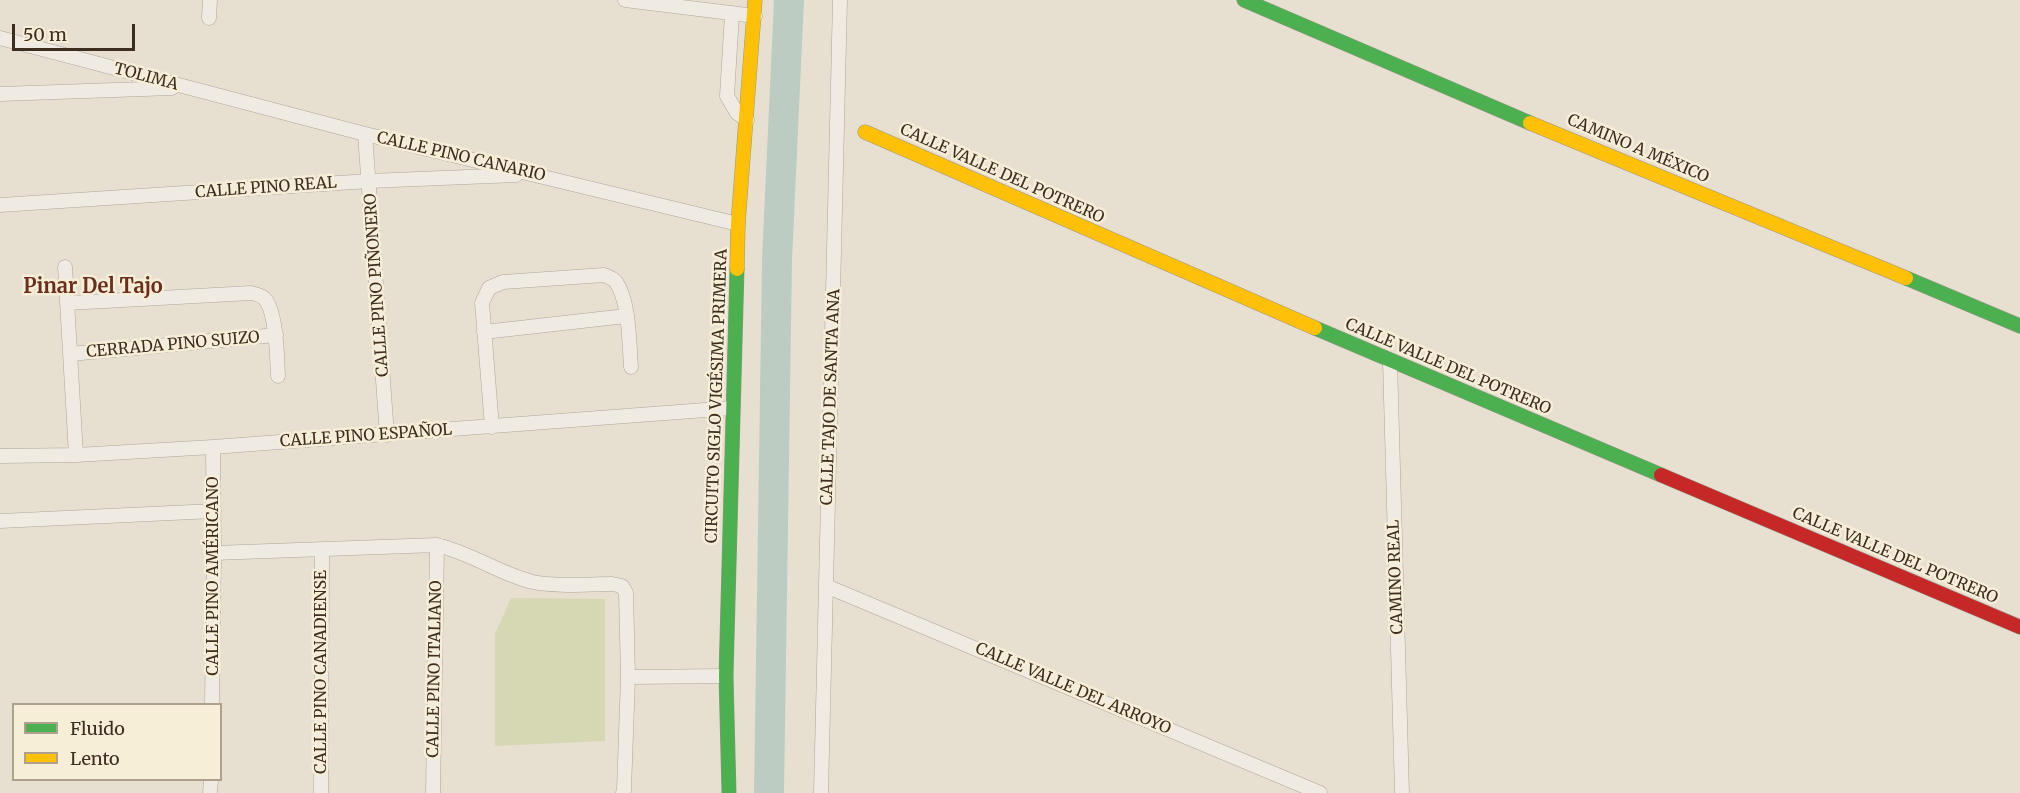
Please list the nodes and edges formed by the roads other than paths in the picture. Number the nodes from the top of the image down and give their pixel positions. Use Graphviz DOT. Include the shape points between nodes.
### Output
graph roads {
  1 [pos="210,0"];
  2 [pos="625,0"];
  3 [pos="755,0"];
  4 [pos="840,0"];
  5 [pos="1244,0"];
  6 [pos="732,14"];
  7 [pos="755,16"];
  8 [pos="208,18"];
  9 [pos="0,38"];
  10 [pos="186,88"];
  11 [pos="0,94"];
  12 [pos="747,120"];
  13 [pos="865,132"];
  14 [pos="365,134"];
  15 [pos="533,174"];
  16 [pos="369,181"];
  17 [pos="0,204"];
  18 [pos="738,224"];
  19 [pos="65,267"];
  20 [pos="68,303"];
  21 [pos="626,316"];
  22 [pos="2020,326"];
  23 [pos="484,332"];
  24 [pos="276,335"];
  25 [pos="70,354"];
  26 [pos="1390,361"];
  27 [pos="631,367"];
  28 [pos="278,376"];
  29 [pos="732,408"];
  30 [pos="492,427"];
  31 [pos="387,435"];
  32 [pos="213,447"];
  33 [pos="76,455"];
  34 [pos="0,456"];
  35 [pos="214,511"];
  36 [pos="0,521"];
  37 [pos="437,545"];
  38 [pos="322,551"];
  39 [pos="214,553"];
  40 [pos="826,586"];
  41 [pos="2020,627"];
  42 [pos="726,676"];
  43 [pos="628,677"];
  44 [pos="212,703"];
  45 [pos="321,793"];
  46 [pos="433,793"];
  47 [pos="623,793"];
  48 [pos="729,793"];
  49 [pos="821,793"];
  50 [pos="1320,793"];
  51 [pos="1402,793"];
  1 -- 8 [label="street"];
  2 -- 6 [label="street"];
  3 -- 7 [label="street, CIRCUITO SIGLO VIGÉSIMA PRIMERA"];
  4 -- 40 [label="street, CALLE TAJO DE SANTA ANA"];
  5 -- 22 [label="street, CAMINO A MÉXICO"];
  6 -- 7 [label="street"];
  6 -- 12 [label="street" via="727,96 737,113"];
  7 -- 12 [label="street, CIRCUITO SIGLO VIGÉSIMA PRIMERA"];
  9 -- 10 [label="street, TOLIMA"];
  10 -- 11 [label="street, TOLIMA"];
  10 -- 14 [label="street, CALLE PINO CANARIO"];
  12 -- 18 [label="street, CIRCUITO SIGLO VIGÉSIMA PRIMERA"];
  13 -- 26 [label="street, CALLE VALLE DEL POTRERO"];
  14 -- 15 [label="street, CALLE PINO CANARIO"];
  14 -- 16 [label="street, CALLE PINO PIÑONERO"];
  15 -- 16 [label="street, CALLE PINO REAL"];
  15 -- 18 [label="street, CALLE PINO CANARIO"];
  16 -- 17 [label="street, CALLE PINO REAL"];
  16 -- 31 [label="street, CALLE PINO PIÑONERO"];
  18 -- 29 [label="street, CIRCUITO SIGLO VIGÉSIMA PRIMERA"];
  19 -- 20 [label="street"];
  20 -- 24 [label="street" via="251,293 269,306"];
  20 -- 25 [label="street"];
  21 -- 23 [label="street"];
  21 -- 23 [label="street" via="621,293 614,280 604,275 502,282 489,288 482,303"];
  21 -- 27 [label="street"];
  23 -- 30 [label="street"];
  24 -- 25 [label="street, CERRADA PINO SUIZO"];
  24 -- 28 [label="street"];
  25 -- 33 [label="street"];
  26 -- 41 [label="street, CALLE VALLE DEL POTRERO"];
  26 -- 51 [label="street, CAMINO REAL"];
  29 -- 30 [label="street, CALLE PINO ESPAÑOL"];
  29 -- 42 [label="street, CIRCUITO SIGLO VIGÉSIMA PRIMERA"];
  30 -- 31 [label="street, CALLE PINO ESPAÑOL"];
  31 -- 32 [label="street, CALLE PINO ESPAÑOL"];
  32 -- 33 [label="street, CALLE PINO ESPAÑOL"];
  32 -- 35 [label="street, CALLE PINO AMÉRICANO"];
  33 -- 34 [label="street, CALLE PINO ESPAÑOL"];
  35 -- 36 [label="street"];
  35 -- 39 [label="street, CALLE PINO AMÉRICANO"];
  37 -- 38 [label="street"];
  37 -- 43 [label="street" via="533,582 622,586 626,593"];
  37 -- 46 [label="street, CALLE PINO ITALIANO"];
  38 -- 39 [label="street"];
  38 -- 45 [label="street, CALLE PINO CANADIENSE"];
  39 -- 44 [label="street, CALLE PINO AMÉRICANO"];
  40 -- 49 [label="street, CALLE TAJO DE SANTA ANA"];
  40 -- 50 [label="street, CALLE VALLE DEL ARROYO"];
  42 -- 43 [label="street"];
  42 -- 48 [label="street, CIRCUITO SIGLO VIGÉSIMA PRIMERA"];
  43 -- 47 [label="street"];
}
